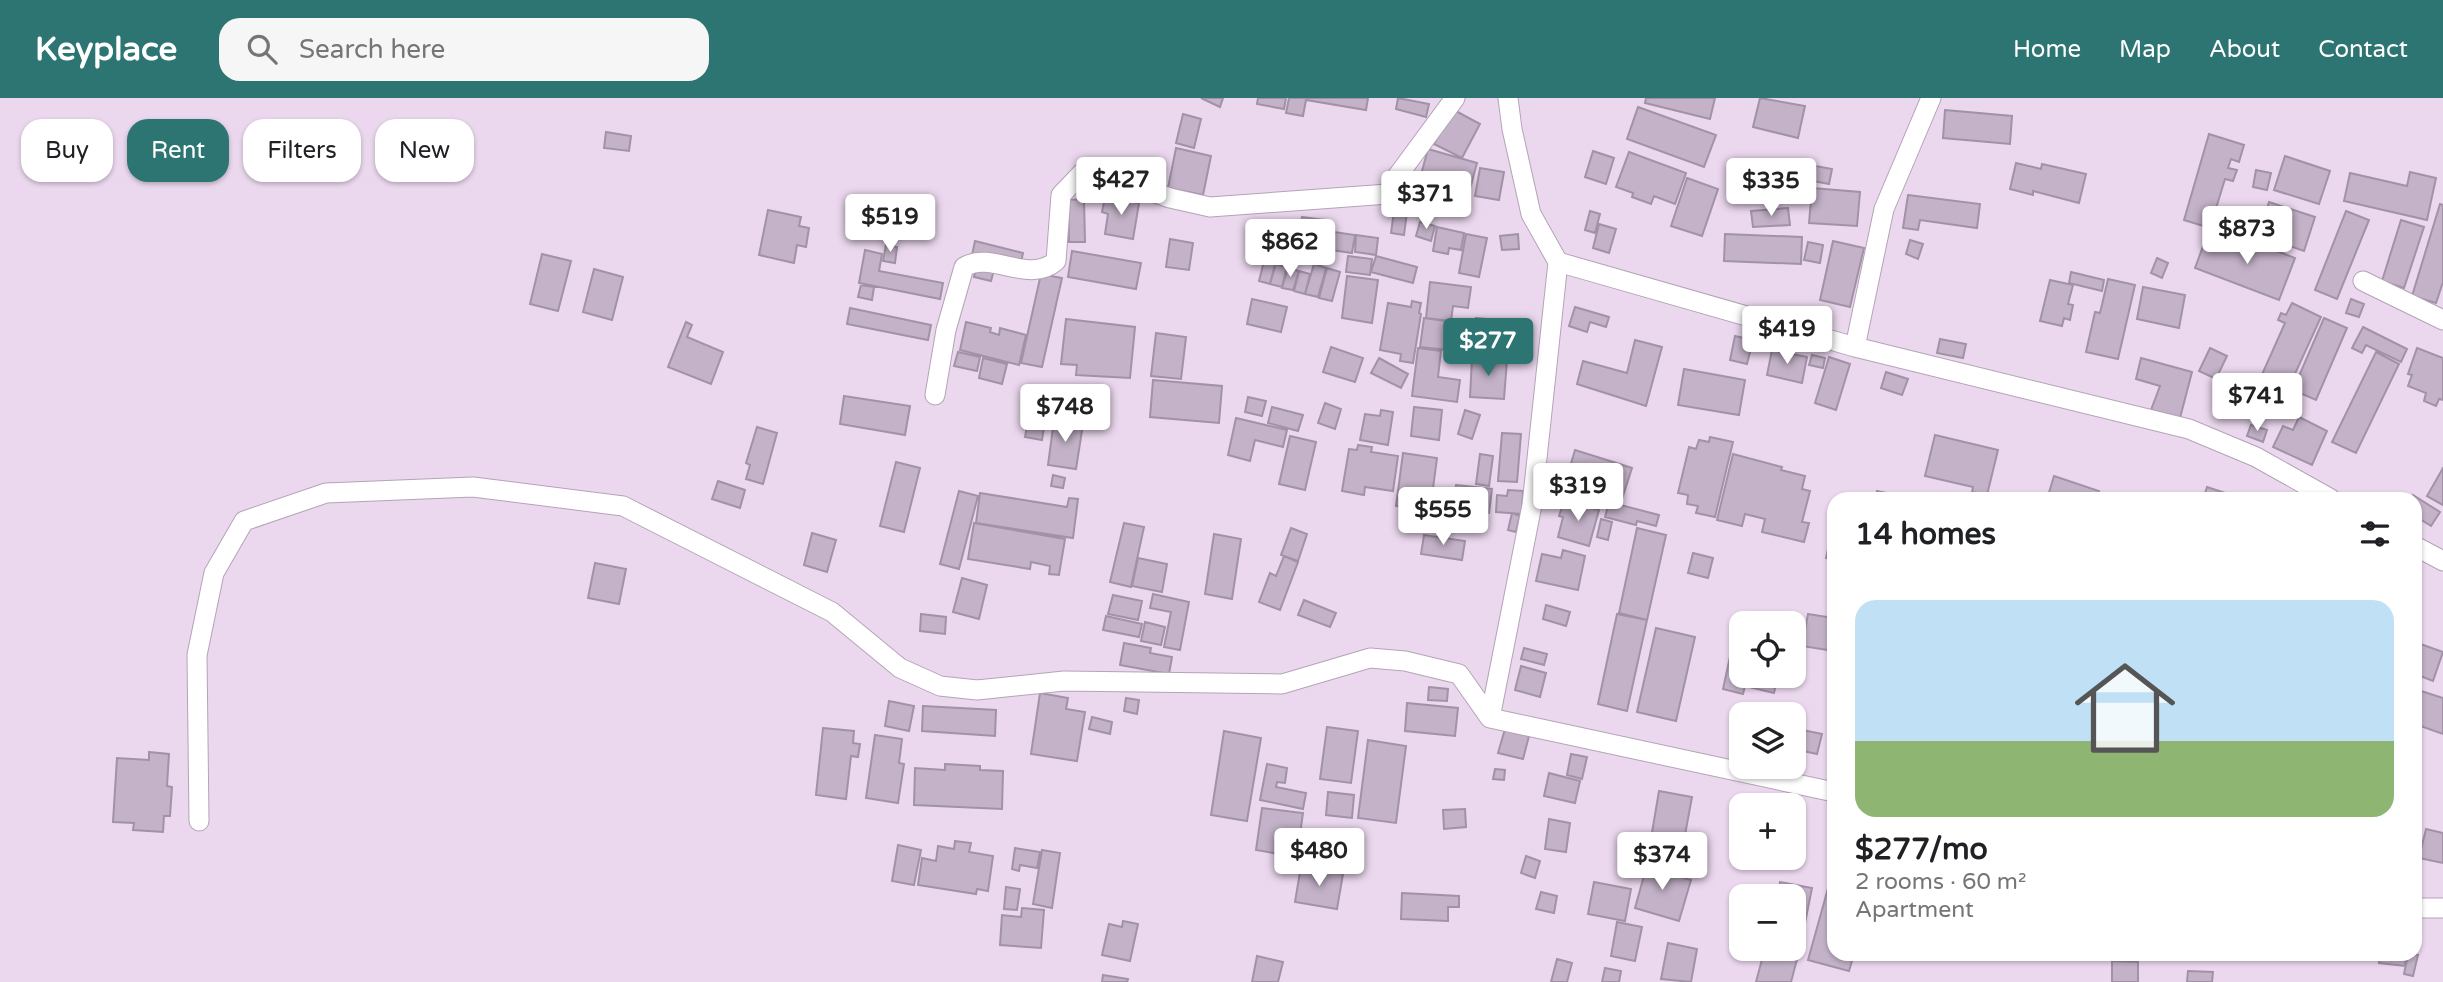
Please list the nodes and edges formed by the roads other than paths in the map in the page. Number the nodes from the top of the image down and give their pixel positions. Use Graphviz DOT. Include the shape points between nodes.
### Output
graph roads {
  1 [pos="1455,98"];
  2 [pos="1508,98"];
  3 [pos="1931,98"];
  4 [pos="1558,262"];
  5 [pos="2363,281"];
  6 [pos="2443,320"];
  7 [pos="1855,347"];
  8 [pos="936,395"];
  9 [pos="2318,492"];
  10 [pos="2422,550"];
  11 [pos="2443,561"];
  12 [pos="1490,718"];
  13 [pos="1827,790"];
  14 [pos="199,821"];
  15 [pos="2422,908"];
  16 [pos="2443,908"];
  1 -- 8 [label="street" via="1388,194 1210,207 1082,173 1062,195 1056,261 1037,271 975,262 964,267 946,330"];
  2 -- 4 [label="street" via="1531,214"];
  3 -- 7 [label="street" via="1884,209"];
  4 -- 7 [label="street"];
  4 -- 12 [label="street" via="1532,505"];
  5 -- 6 [label="street"];
  7 -- 9 [label="street" via="2189,429 2256,457"];
  10 -- 11 [label="street"];
  12 -- 13 [label="street"];
  12 -- 14 [label="street" via="1459,674 1370,658 1282,684 1064,681 976,690 940,686 900,667 832,612 623,506 473,487 326,493 244,521 214,573 197,655"];
  15 -- 16 [label="street"];
}
